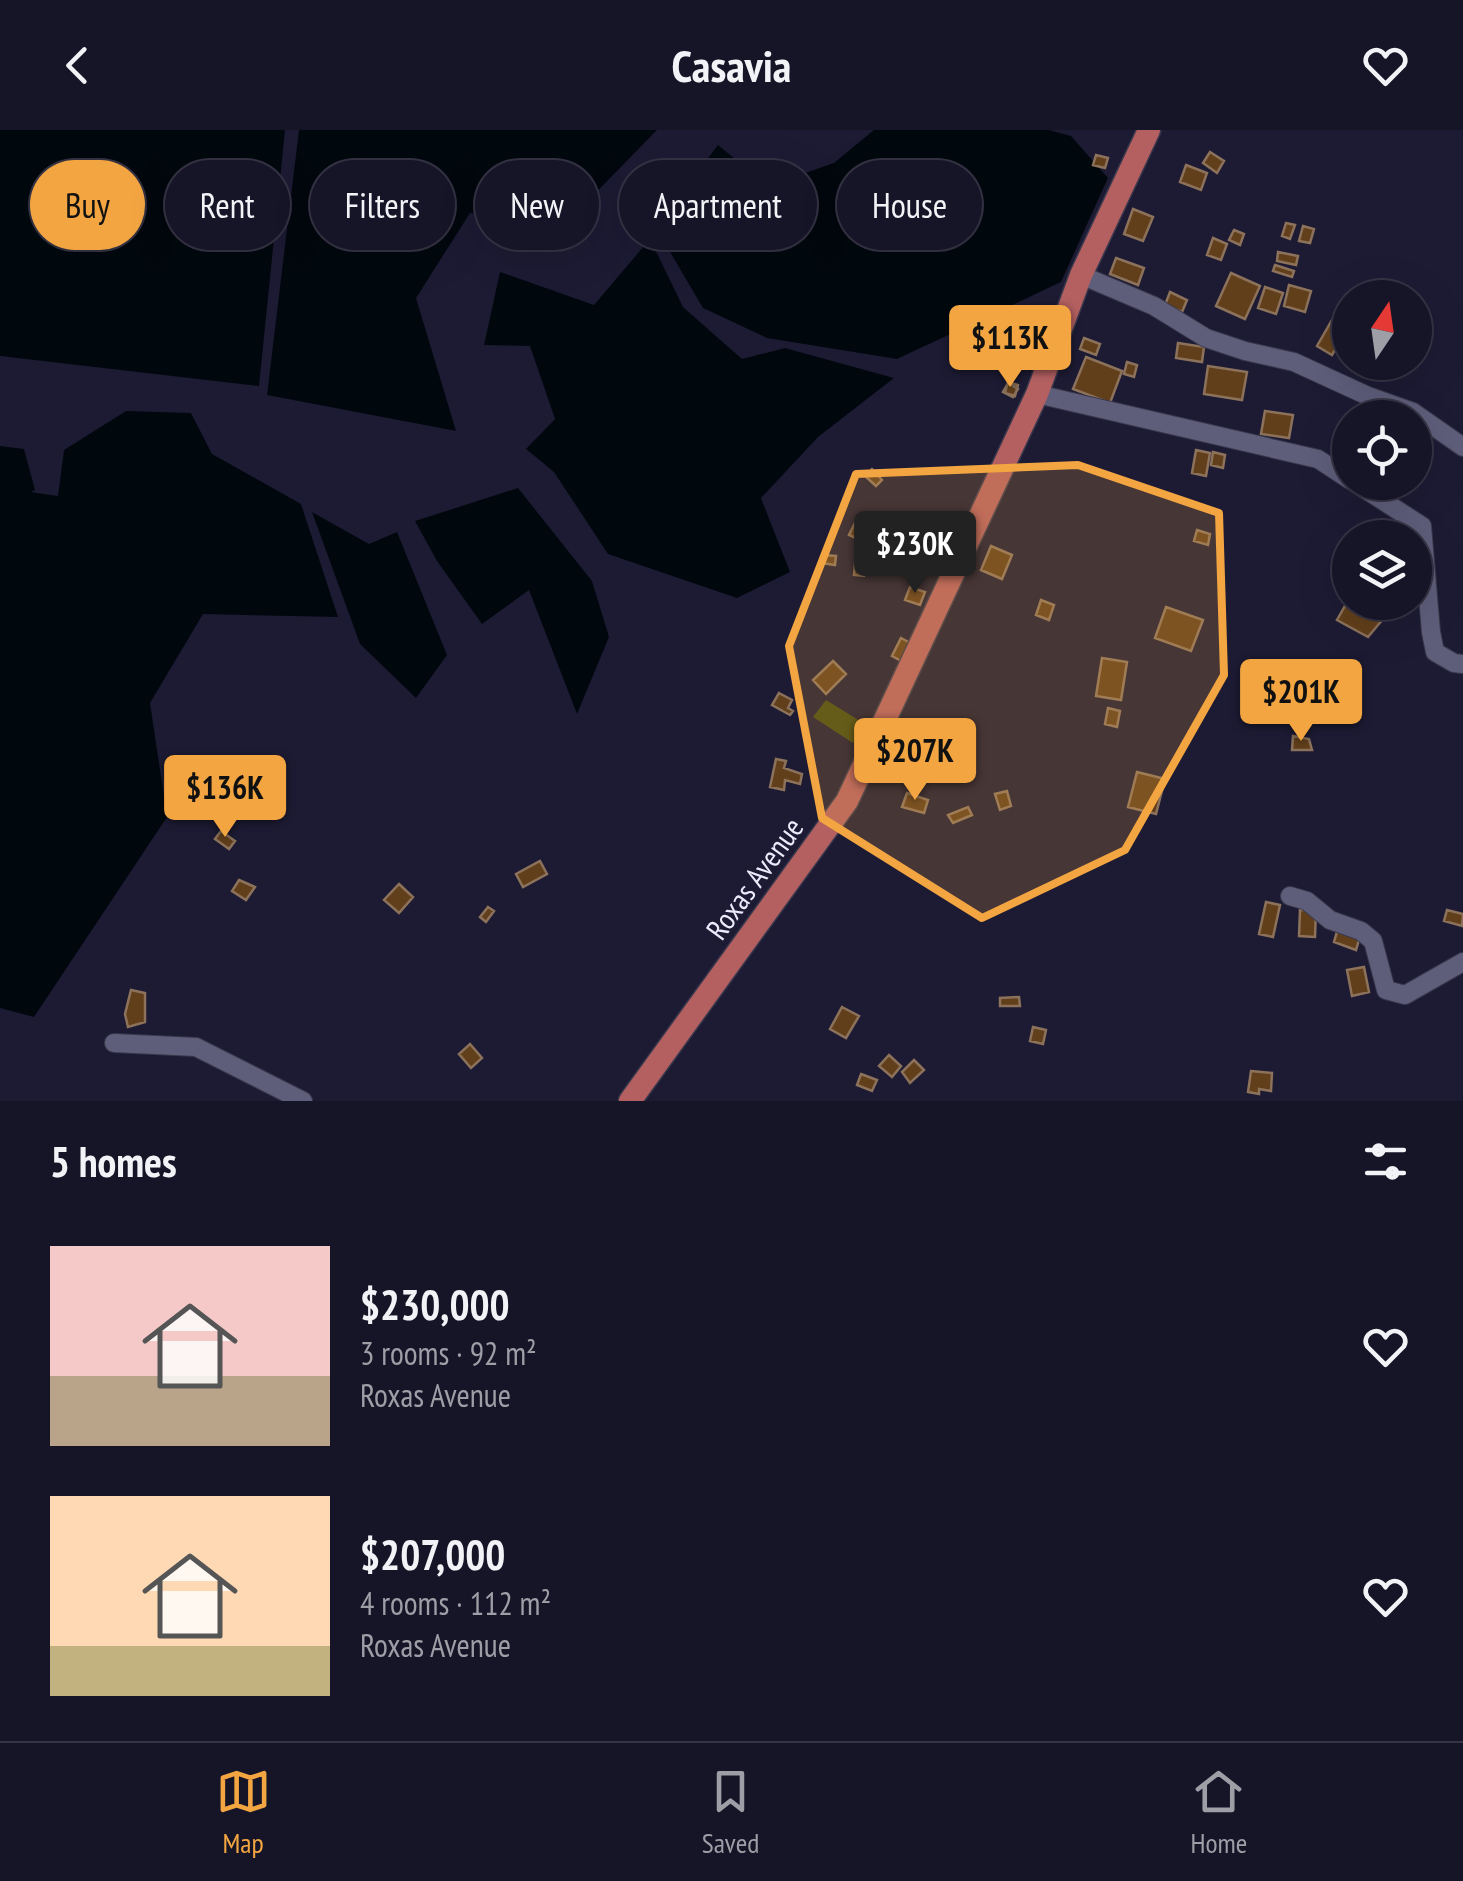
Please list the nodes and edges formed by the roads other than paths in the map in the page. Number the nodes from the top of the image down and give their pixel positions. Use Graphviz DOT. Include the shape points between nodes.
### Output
graph roads {
  1 [pos="1148,130"];
  2 [pos="1080,275"];
  3 [pos="1037,394"];
  4 [pos="1463,447"];
  5 [pos="1332,468"];
  6 [pos="1382,500"];
  7 [pos="1463,664"];
  8 [pos="1290,896"];
  9 [pos="1463,962"];
  10 [pos="114,1042"];
  11 [pos="303,1101"];
  12 [pos="630,1101"];
  1 -- 2 [label="main road, Roxas Avenue"];
  2 -- 3 [label="main road, Roxas Avenue"];
  2 -- 4 [label="street" via="1154,306 1206,338 1294,362 1413,412"];
  3 -- 5 [label="street" via="1318,459"];
  3 -- 12 [label="main road, Roxas Avenue" via="847,801"];
  6 -- 7 [label="street" via="1422,526 1435,652"];
  8 -- 9 [label="street" via="1373,940 1386,990 1405,994"];
  10 -- 11 [label="street" via="196,1047"];
}
